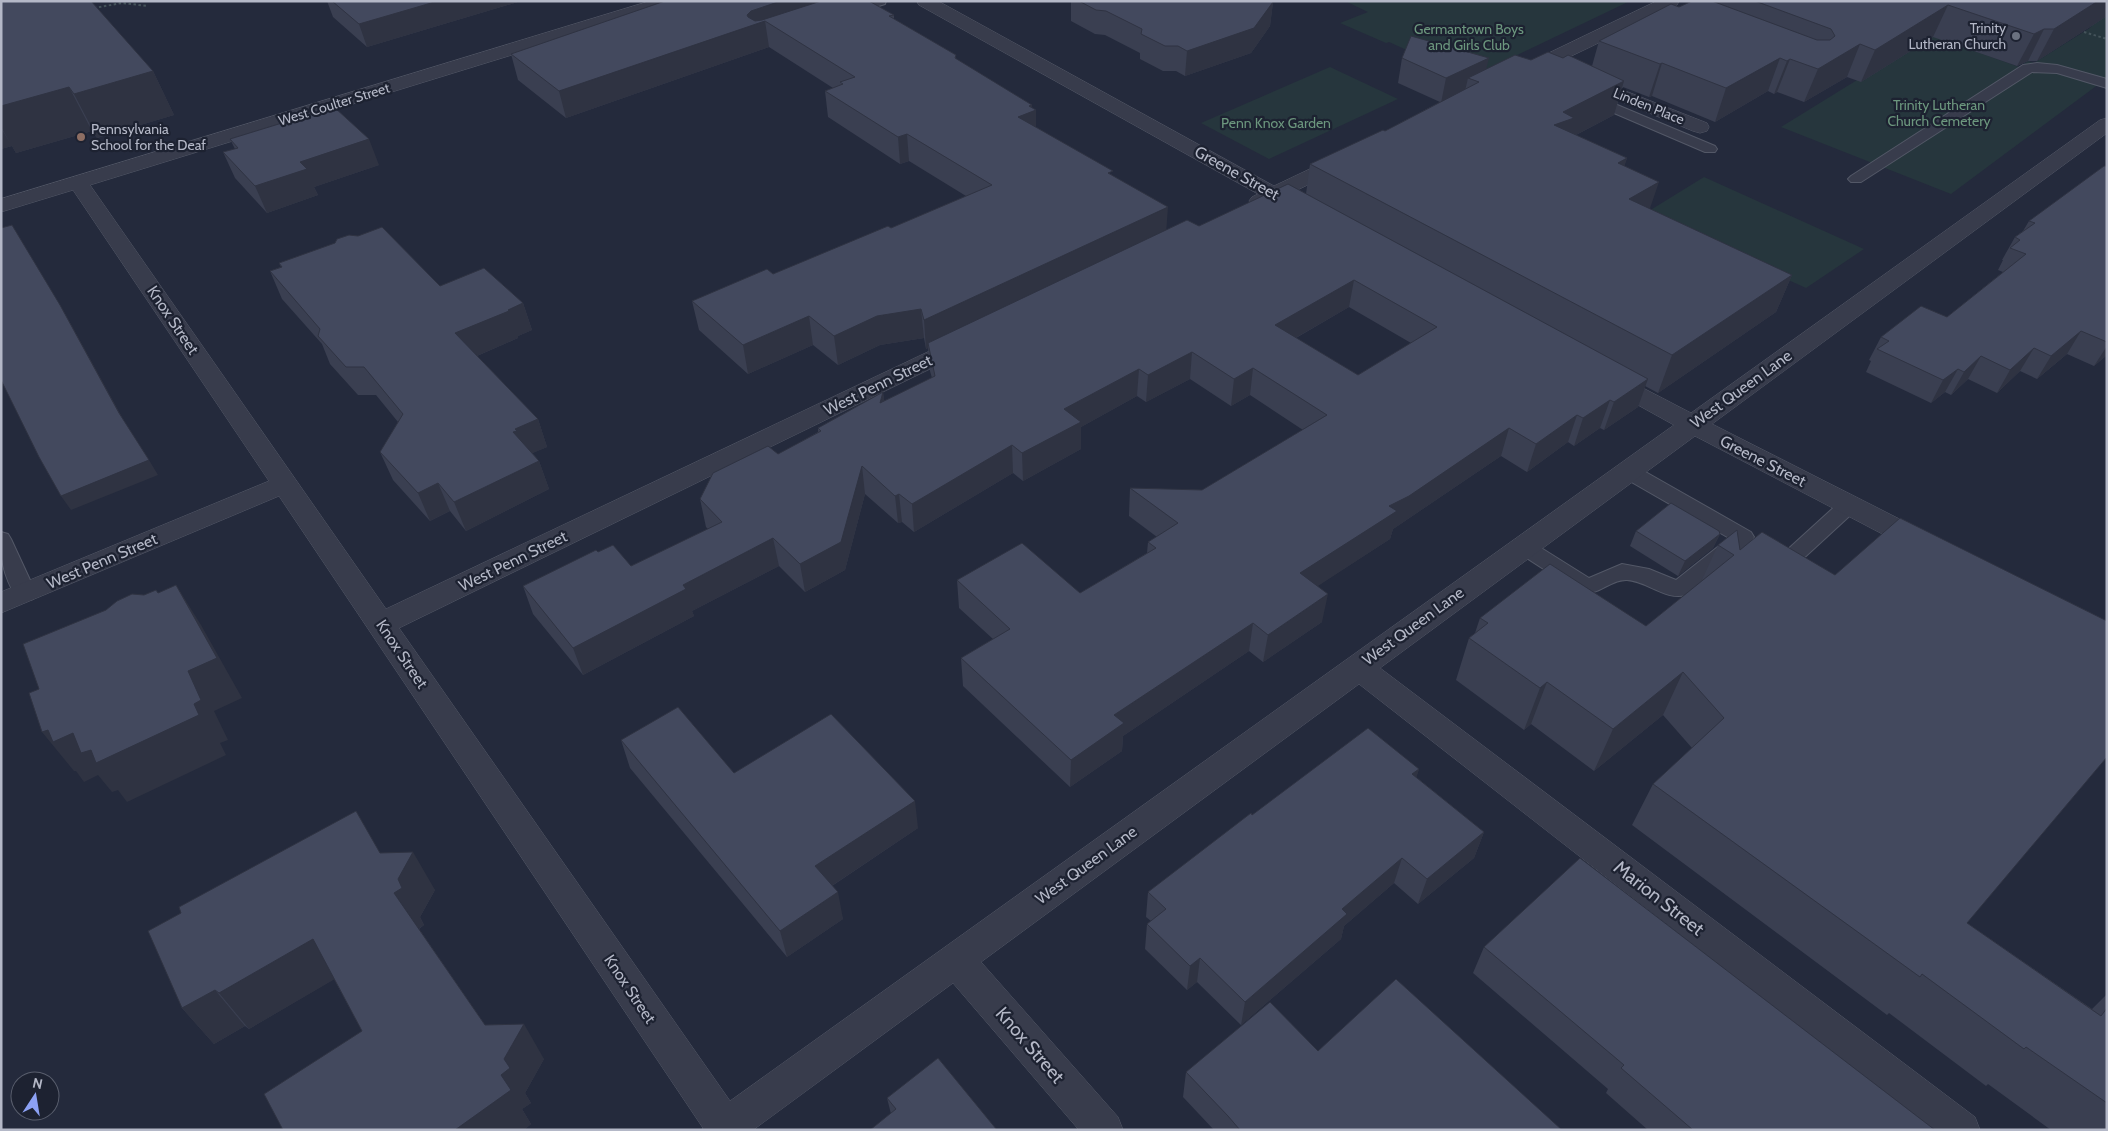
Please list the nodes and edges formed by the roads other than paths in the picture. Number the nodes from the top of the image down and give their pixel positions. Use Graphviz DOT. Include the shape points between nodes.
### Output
graph roads {
  1 [pos="668,1"];
  2 [pos="880,1"];
  3 [pos="925,1"];
  4 [pos="1668,8"];
  5 [pos="834,16"];
  6 [pos="1555,73"];
  7 [pos="1506,81"];
  8 [pos="2107,84"];
  9 [pos="2107,124"];
  10 [pos="1700,127"];
  11 [pos="1710,149"];
  12 [pos="1359,152"];
  13 [pos="1856,179"];
  14 [pos="78,182"];
  15 [pos="1274,194"];
  16 [pos="1,206"];
  17 [pos="1241,210"];
  18 [pos="1309,213"];
  19 [pos="981,335"];
  20 [pos="1594,371"];
  21 [pos="1692,424"];
  22 [pos="1628,471"];
  23 [pos="285,484"];
  24 [pos="1849,505"];
  25 [pos="1744,537"];
  26 [pos="1,539"];
  27 [pos="1523,546"];
  28 [pos="1948,555"];
  29 [pos="13,598"];
  30 [pos="381,624"];
  31 [pos="1357,666"];
  32 [pos="956,960"];
  33 [pos="723,1128"];
  34 [pos="1104,1130"];
  35 [pos="1961,1130"];
  1 -- 14 [label="street, West Coulter Street"];
  2 -- 5 [label="lane"];
  3 -- 15 [label="street, Greene Street"];
  4 -- 6 [label="street"];
  6 -- 7 [label="street"];
  6 -- 10 [label="street, Linden Place"];
  6 -- 11 [label="lane" via="1597,101"];
  8 -- 13 [label="lane" via="2037,65 2028,68"];
  9 -- 21 [label="street, West Queen Lane"];
  12 -- 15 [label="street"];
  14 -- 16 [label="street, West Coulter Street"];
  14 -- 23 [label="street, Knox Street"];
  15 -- 17 [label="street"];
  15 -- 18 [label="street, Greene Street"];
  19 -- 30 [label="street, West Penn Street"];
  20 -- 21 [label="street, Greene Street"];
  21 -- 22 [label="street, West Queen Lane"];
  21 -- 24 [label="street, Greene Street"];
  22 -- 25 [label="lane"];
  22 -- 27 [label="street, West Queen Lane"];
  23 -- 29 [label="street, West Penn Street"];
  23 -- 30 [label="street, Knox Street"];
  24 -- 25 [label="lane" via="1787,562"];
  24 -- 28 [label="street, Greene Street"];
  25 -- 27 [label="lane" via="1678,590 1640,574 1622,572 1587,587"];
  26 -- 29 [label="lane"];
  27 -- 31 [label="street, West Queen Lane"];
  30 -- 33 [label="street, Knox Street"];
  31 -- 32 [label="street, West Queen Lane"];
  31 -- 35 [label="street, Marion Street"];
  32 -- 33 [label="street, West Queen Lane"];
  32 -- 34 [label="street, Knox Street"];
}
